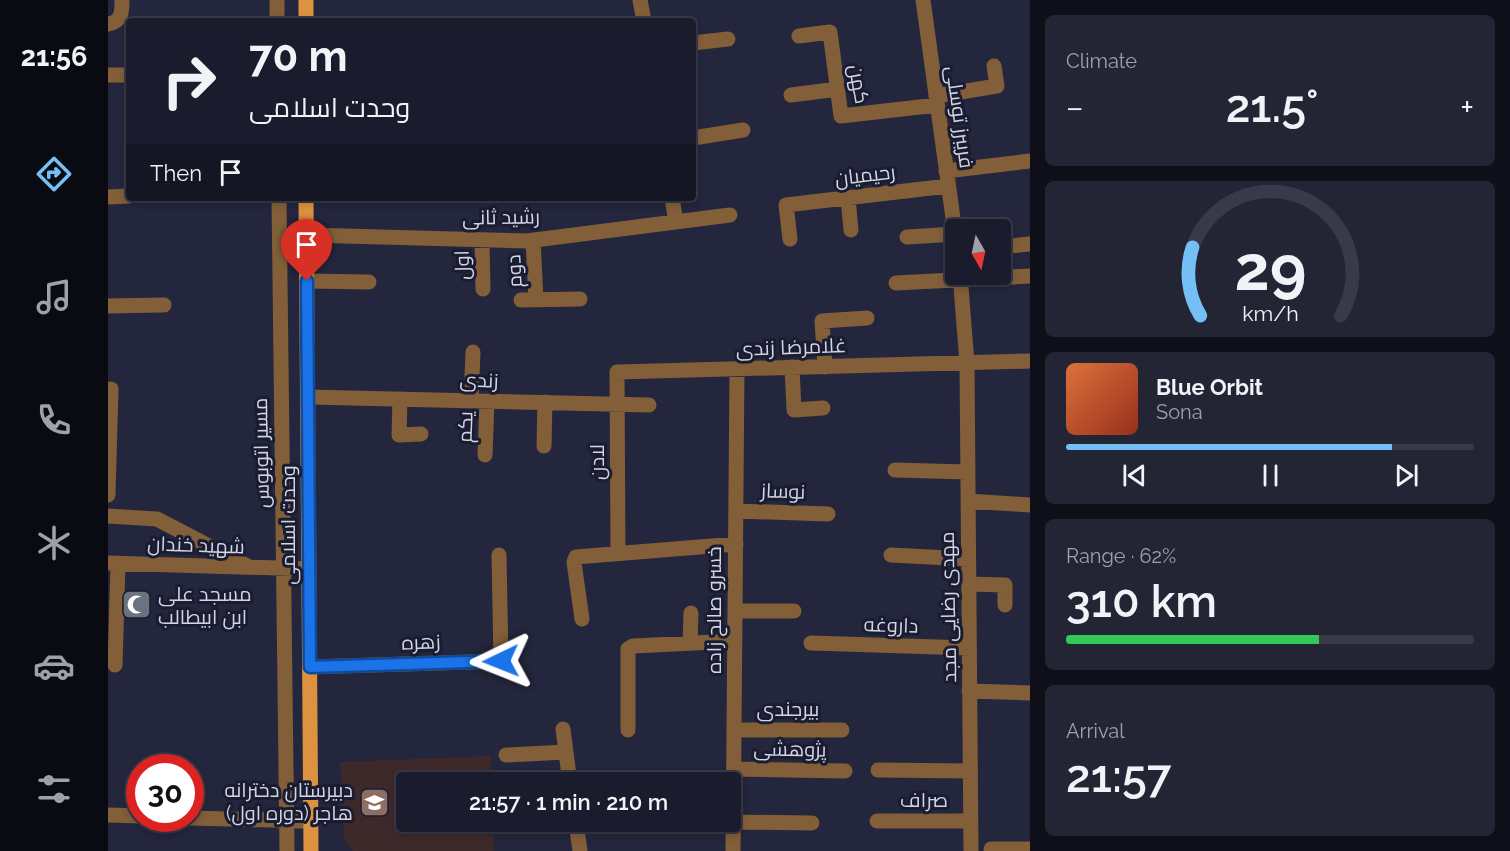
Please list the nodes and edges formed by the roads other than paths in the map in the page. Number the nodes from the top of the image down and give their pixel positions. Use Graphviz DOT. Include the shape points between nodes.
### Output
graph roads {
  1 [pos="122,0"];
  2 [pos="277,0"];
  3 [pos="306,0"];
  4 [pos="640,0"];
  5 [pos="923,0"];
  6 [pos="277,18"];
  7 [pos="306,18"];
  8 [pos="643,18"];
  9 [pos="108,24"];
  10 [pos="799,36"];
  11 [pos="728,39"];
  12 [pos="696,43"];
  13 [pos="994,66"];
  14 [pos="108,75"];
  15 [pos="126,75"];
  16 [pos="837,89"];
  17 [pos="791,95"];
  18 [pos="937,101"];
  19 [pos="743,130"];
  20 [pos="696,138"];
  21 [pos="1030,161"];
  22 [pos="947,178"];
  23 [pos="126,196"];
  24 [pos="108,197"];
  25 [pos="848,198"];
  26 [pos="279,201"];
  27 [pos="306,201"];
  28 [pos="672,201"];
  29 [pos="730,215"];
  30 [pos="953,219"];
  31 [pos="676,222"];
  32 [pos="851,230"];
  33 [pos="307,235"];
  34 [pos="907,237"];
  35 [pos="945,237"];
  36 [pos="790,239"];
  37 [pos="482,240"];
  38 [pos="533,240"];
  39 [pos="1030,244"];
  40 [pos="1011,246"];
  41 [pos="1011,276"];
  42 [pos="1030,276"];
  43 [pos="945,278"];
  44 [pos="307,281"];
  45 [pos="369,282"];
  46 [pos="896,283"];
  47 [pos="961,285"];
  48 [pos="483,290"];
  49 [pos="580,299"];
  50 [pos="164,305"];
  51 [pos="108,306"];
  52 [pos="867,318"];
  53 [pos="472,352"];
  54 [pos="1030,361"];
  55 [pos="967,363"];
  56 [pos="792,367"];
  57 [pos="825,367"];
  58 [pos="737,369"];
  59 [pos="617,372"];
  60 [pos="111,389"];
  61 [pos="308,397"];
  62 [pos="400,399"];
  63 [pos="479,401"];
  64 [pos="544,402"];
  65 [pos="618,404"];
  66 [pos="649,405"];
  67 [pos="823,408"];
  68 [pos="421,434"];
  69 [pos="544,446"];
  70 [pos="485,455"];
  71 [pos="895,470"];
  72 [pos="967,472"];
  73 [pos="108,495"];
  74 [pos="968,501"];
  75 [pos="1030,505"];
  76 [pos="736,511"];
  77 [pos="828,514"];
  78 [pos="108,516"];
  79 [pos="736,544"];
  80 [pos="618,553"];
  81 [pos="499,555"];
  82 [pos="891,555"];
  83 [pos="968,560"];
  84 [pos="113,564"];
  85 [pos="252,568"];
  86 [pos="283,568"];
  87 [pos="309,568"];
  88 [pos="969,584"];
  89 [pos="1005,605"];
  90 [pos="735,611"];
  91 [pos="794,611"];
  92 [pos="692,613"];
  93 [pos="582,619"];
  94 [pos="735,640"];
  95 [pos="690,643"];
  96 [pos="811,643"];
  97 [pos="969,648"];
  98 [pos="116,664"];
  99 [pos="310,667"];
  100 [pos="969,691"];
  101 [pos="1030,693"];
  102 [pos="563,729"];
  103 [pos="628,730"];
  104 [pos="734,730"];
  105 [pos="842,730"];
  106 [pos="566,752"];
  107 [pos="506,755"];
  108 [pos="734,769"];
  109 [pos="878,770"];
  110 [pos="845,771"];
  111 [pos="970,771"];
  112 [pos="569,772"];
  113 [pos="108,815"];
  114 [pos="126,816"];
  115 [pos="204,818"];
  116 [pos="287,821"];
  117 [pos="311,821"];
  118 [pos="877,821"];
  119 [pos="970,821"];
  120 [pos="741,822"];
  121 [pos="812,824"];
  122 [pos="577,832"];
  123 [pos="734,832"];
  124 [pos="991,849"];
  125 [pos="1030,849"];
  126 [pos="287,851"];
  127 [pos="311,851"];
  128 [pos="580,851"];
  129 [pos="733,851"];
  130 [pos="971,851"];
  1 -- 9 [label="street" via="121,17"];
  2 -- 6 [label="street"];
  3 -- 7 [label="main road"];
  4 -- 8 [label="street"];
  5 -- 18 [label="street, فریبرز توسلی"];
  10 -- 16 [label="street, کهن" via="830,32"];
  11 -- 12 [label="street"];
  13 -- 18 [label="street" via="997,86"];
  14 -- 15 [label="street"];
  16 -- 17 [label="street"];
  16 -- 18 [label="street, کهن" via="841,116"];
  18 -- 22 [label="street, فریبرز توسلی"];
  19 -- 20 [label="street"];
  21 -- 22 [label="street, رحیمیان"];
  22 -- 25 [label="street, رحیمیان"];
  22 -- 30 [label="street, فریبرز توسلی"];
  23 -- 24 [label="street"];
  25 -- 32 [label="street"];
  25 -- 36 [label="street, رحیمیان" via="786,205"];
  26 -- 86 [label="street, مسیر اتوبوس"];
  27 -- 33 [label="main road, وحدت اسلامی"];
  28 -- 31 [label="street"];
  29 -- 31 [label="street, رشید ثانی"];
  31 -- 38 [label="street, رشید ثانی"];
  33 -- 37 [label="street, رشید ثانی"];
  33 -- 44 [label="main road, وحدت اسلامی"];
  34 -- 35 [label="street"];
  37 -- 38 [label="street, رشید ثانی"];
  37 -- 48 [label="street, اول"];
  38 -- 49 [label="street, دوم" via="528,300"];
  39 -- 40 [label="street"];
  41 -- 42 [label="street"];
  43 -- 46 [label="street"];
  44 -- 45 [label="street"];
  44 -- 61 [label="main road, وحدت اسلامی"];
  47 -- 55 [label="street"];
  50 -- 51 [label="street"];
  52 -- 57 [label="street" via="822,321"];
  53 -- 63 [label="street, یکم"];
  54 -- 55 [label="street, غلامرضا زندی"];
  55 -- 57 [label="street, غلامرضا زندی"];
  55 -- 72 [label="street, مهدی رضایی مجد"];
  56 -- 57 [label="street, غلامرضا زندی"];
  56 -- 58 [label="street, غلامرضا زندی"];
  56 -- 67 [label="street" via="794,410"];
  58 -- 59 [label="street, غلامرضا زندی"];
  58 -- 76 [label="street, خسرو صالح زاده"];
  59 -- 65 [label="street, لادن"];
  60 -- 73 [label="street"];
  61 -- 62 [label="street, زندی"];
  61 -- 87 [label="main road, وحدت اسلامی"];
  62 -- 63 [label="street, زندی"];
  62 -- 68 [label="street" via="399,435"];
  63 -- 64 [label="street, زندی"];
  63 -- 70 [label="street, یکم"];
  64 -- 65 [label="street, زندی"];
  64 -- 69 [label="street"];
  65 -- 66 [label="street, زندی"];
  65 -- 80 [label="street, لادن"];
  71 -- 72 [label="street"];
  72 -- 74 [label="street, مهدی رضایی مجد"];
  74 -- 75 [label="street"];
  74 -- 83 [label="street, مهدی رضایی مجد"];
  76 -- 77 [label="street, نوساز"];
  76 -- 79 [label="street, خسرو صالح زاده"];
  78 -- 85 [label="street" via="157,519"];
  79 -- 80 [label="street"];
  79 -- 90 [label="street, خسرو صالح زاده"];
  80 -- 93 [label="street" via="576,557"];
  81 -- 99 [label="street, زهره" via="501,661"];
  82 -- 83 [label="street"];
  83 -- 88 [label="street, مهدی رضایی مجد"];
  84 -- 85 [label="street, شهید خندان"];
  84 -- 98 [label="street"];
  85 -- 86 [label="street, شهید خندان"];
  86 -- 87 [label="street, شهید خندان"];
  86 -- 116 [label="street, مسیر اتوبوس"];
  87 -- 99 [label="main road, وحدت اسلامی"];
  88 -- 89 [label="street" via="1005,585"];
  88 -- 97 [label="street, مهدی رضایی مجد"];
  90 -- 91 [label="street"];
  90 -- 94 [label="street, خسرو صالح زاده"];
  92 -- 95 [label="street"];
  94 -- 95 [label="street"];
  94 -- 104 [label="street, خسرو صالح زاده"];
  95 -- 103 [label="street" via="628,649"];
  96 -- 97 [label="street, داروغه"];
  97 -- 100 [label="street, مهدی رضایی مجد"];
  99 -- 117 [label="main road, وحدت اسلامی"];
  100 -- 101 [label="street"];
  100 -- 111 [label="street, مهدی رضایی مجد"];
  102 -- 106 [label="street"];
  104 -- 105 [label="street, بیرجندی"];
  104 -- 108 [label="street, خسرو صالح زاده"];
  106 -- 107 [label="street"];
  106 -- 112 [label="street"];
  108 -- 110 [label="street, پژوهشی"];
  109 -- 111 [label="street"];
  111 -- 119 [label="street, مهدی رضایی مجد"];
  113 -- 114 [label="street"];
  115 -- 116 [label="street"];
  116 -- 117 [label="street"];
  116 -- 126 [label="street, مسیر اتوبوس"];
  117 -- 127 [label="main road, وحدت اسلامی"];
  118 -- 119 [label="street, صراف"];
  119 -- 130 [label="street, مهدی رضایی مجد"];
  120 -- 121 [label="street"];
  122 -- 128 [label="street"];
  123 -- 129 [label="street, خسرو صالح زاده"];
  124 -- 125 [label="street"];
}
